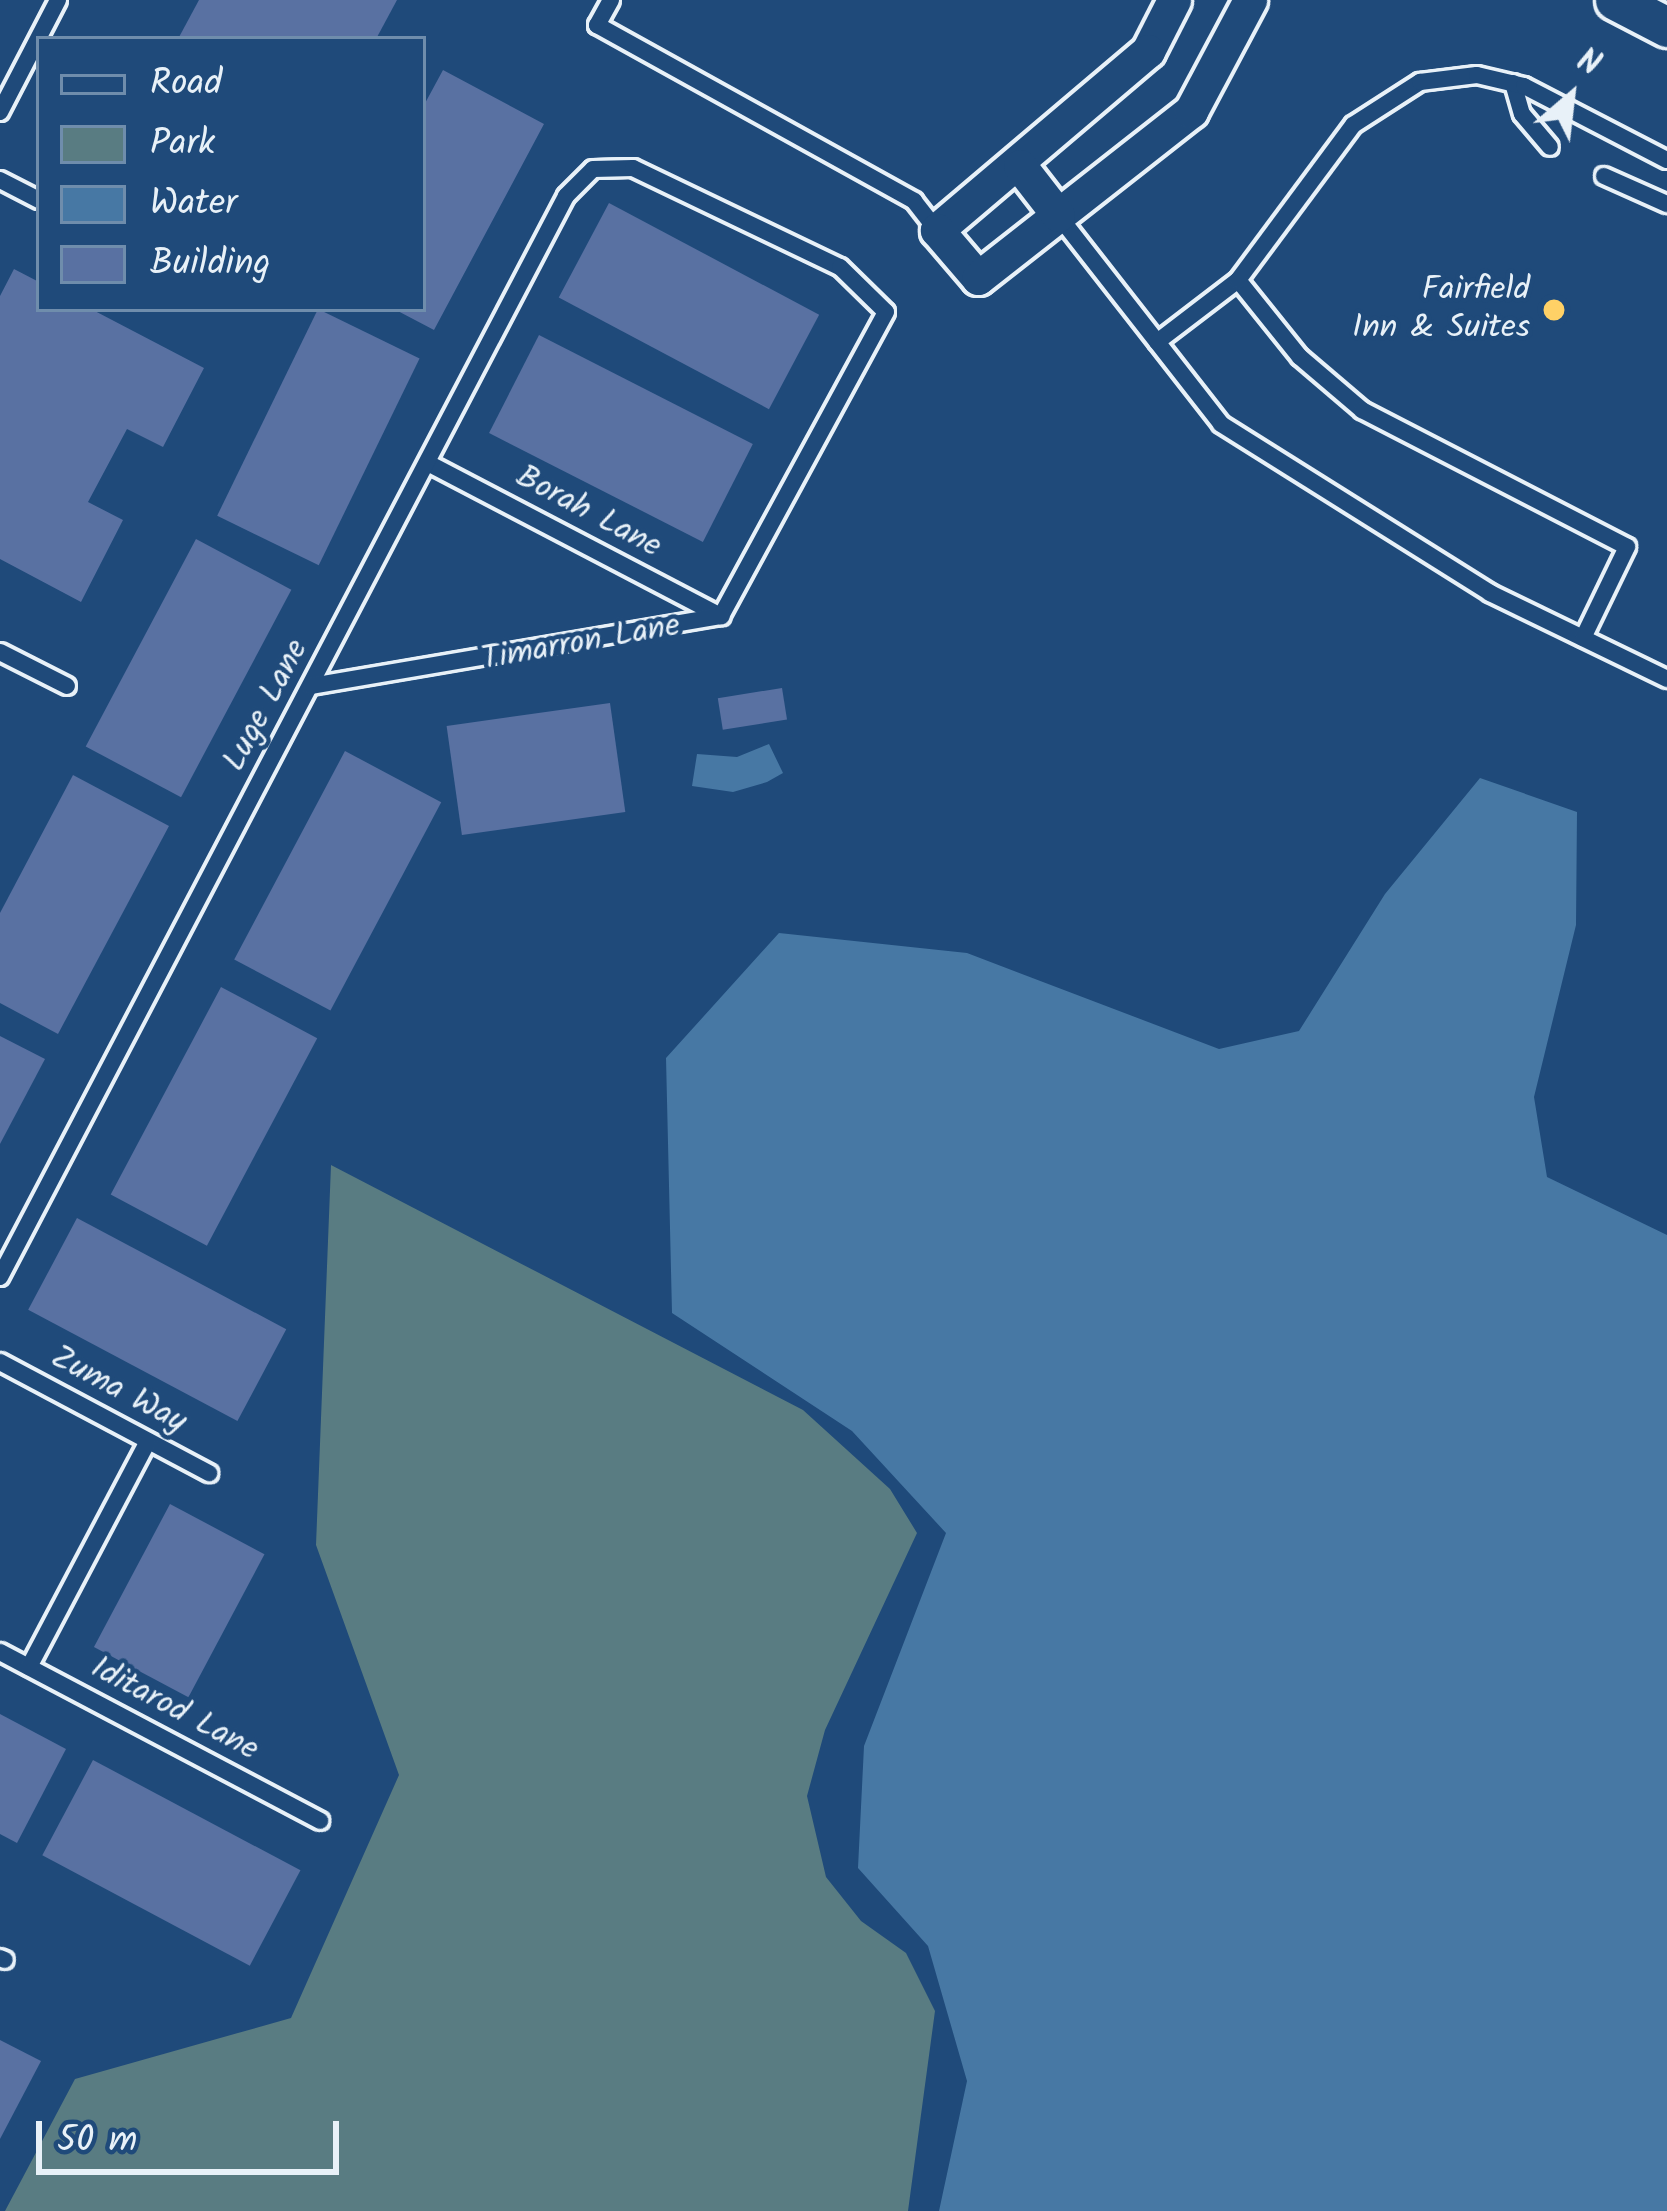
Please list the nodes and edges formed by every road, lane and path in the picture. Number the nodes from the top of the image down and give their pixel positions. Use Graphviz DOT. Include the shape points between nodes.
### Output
graph roads {
  1 [pos="58,0"];
  2 [pos="610,0"];
  3 [pos="1174,0"];
  4 [pos="1250,0"];
  5 [pos="1615,0"];
  6 [pos="1667,27"];
  7 [pos="39,36"];
  8 [pos="36,42"];
  9 [pos="1513,83"];
  10 [pos="0,112"];
  11 [pos="1550,146"];
  12 [pos="1667,160"];
  13 [pos="1020,166"];
  14 [pos="593,169"];
  15 [pos="1604,176"];
  16 [pos="0,180"];
  17 [pos="36,198"];
  18 [pos="1667,204"];
  19 [pos="1058,214"];
  20 [pos="937,230"];
  21 [pos="1238,280"];
  22 [pos="1157,343"];
  23 [pos="428,463"];
  24 [pos="721,616"];
  25 [pos="1582,638"];
  26 [pos="0,652"];
  27 [pos="1667,679"];
  28 [pos="67,686"];
  29 [pos="311,686"];
  30 [pos="0,1276"];
  31 [pos="0,1361"];
  32 [pos="148,1441"];
  33 [pos="208,1473"];
  34 [pos="0,1652"];
  35 [pos="29,1667"];
  36 [pos="320,1821"];
  1 -- 7 [label="lane"];
  2 -- 20 [label="lane" via="597,25 914,201"];
  3 -- 13 [label="street" via="1148,51"];
  4 -- 19 [label="street" via="1191,111"];
  5 -- 6 [label="street"];
  8 -- 10 [label="lane"];
  9 -- 11 [label="lane" via="1522,114"];
  9 -- 12 [label="lane"];
  9 -- 21 [label="lane" via="1478,75 1384,98"];
  13 -- 19 [label="street"];
  13 -- 20 [label="street"];
  14 -- 23 [label="lane, Luge Lane" via="566,196"];
  14 -- 24 [label="lane, Timarron Lane" via="633,168 840,267 886,312"];
  15 -- 18 [label="lane"];
  16 -- 17 [label="lane"];
  19 -- 20 [label="street" via="978,278"];
  19 -- 22 [label="lane"];
  21 -- 22 [label="lane"];
  21 -- 25 [label="lane" via="1300,357 1362,410 1627,547"];
  22 -- 25 [label="lane" via="1220,424 1490,592"];
  23 -- 24 [label="lane, Borah Lane"];
  23 -- 29 [label="lane, Luge Lane"];
  24 -- 29 [label="lane, Timarron Lane"];
  25 -- 27 [label="lane"];
  26 -- 28 [label="lane"];
  29 -- 30 [label="lane, Luge Lane"];
  31 -- 32 [label="lane, Zuma Way"];
  32 -- 33 [label="lane, Zuma Way"];
  32 -- 35 [label="lane"];
  34 -- 35 [label="lane, Iditarod Lane"];
  35 -- 36 [label="lane, Iditarod Lane"];
}
